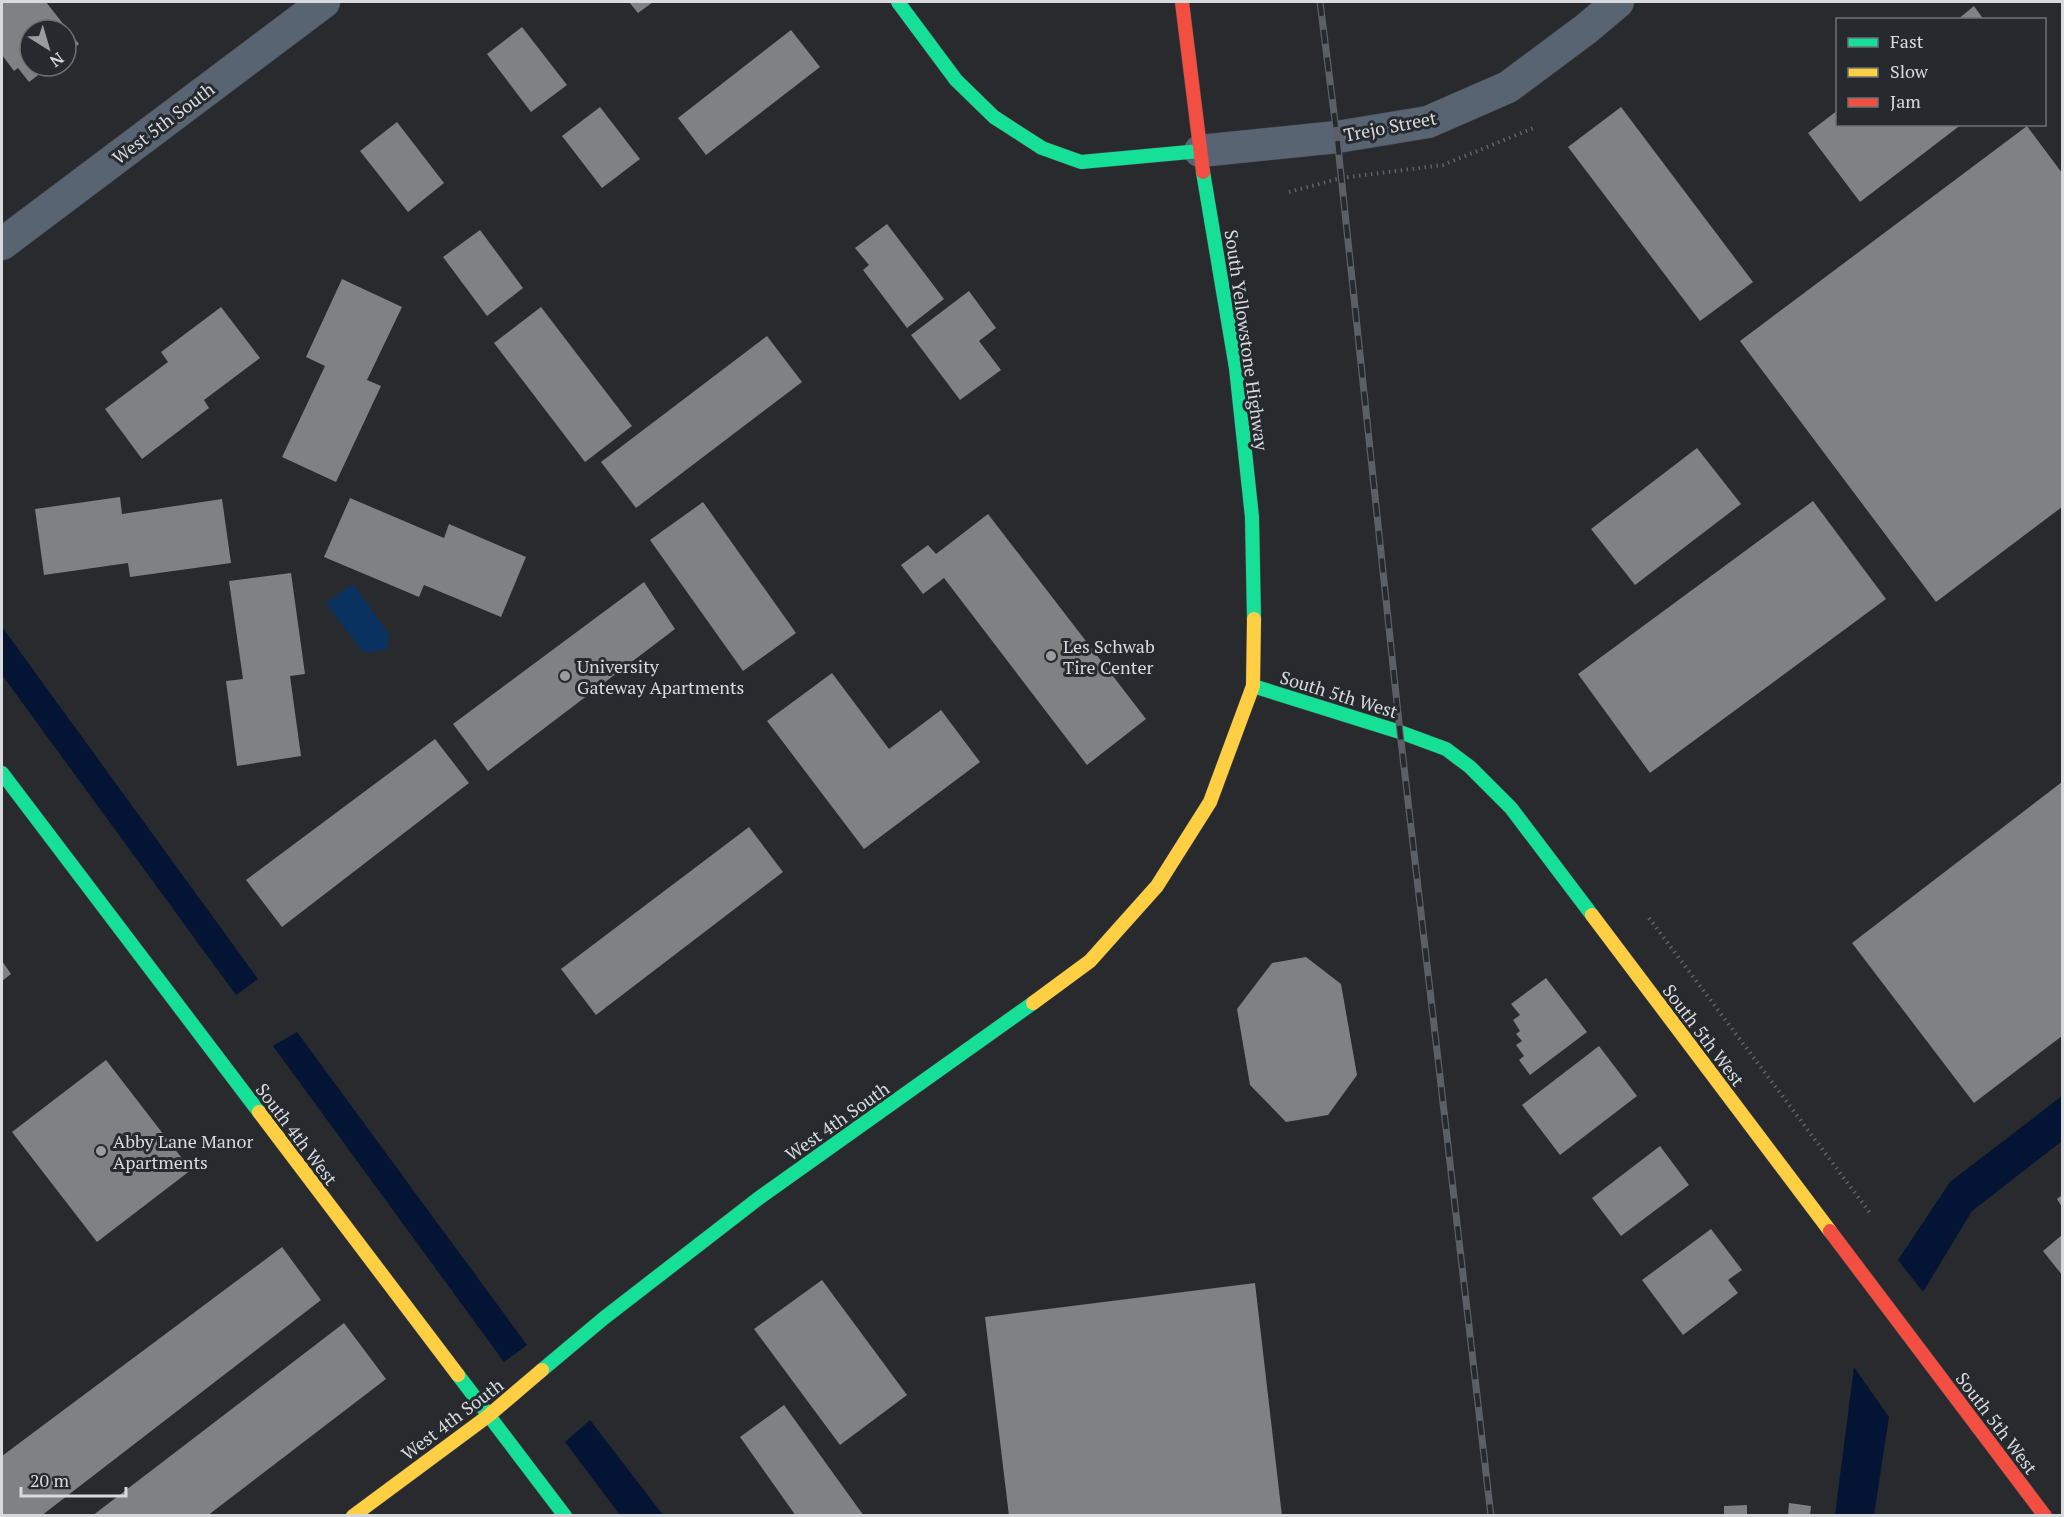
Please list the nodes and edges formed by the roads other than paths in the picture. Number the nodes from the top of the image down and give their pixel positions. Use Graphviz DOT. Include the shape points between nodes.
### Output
graph roads {
  1 [pos="324,2"];
  2 [pos="898,2"];
  3 [pos="1182,2"];
  4 [pos="1618,2"];
  5 [pos="1200,151"];
  6 [pos="2,244"];
  7 [pos="1253,686"];
  8 [pos="2,773"];
  9 [pos="488,1416"];
  10 [pos="353,1515"];
  11 [pos="565,1515"];
  12 [pos="2045,1515"];
  1 -- 6 [label="street, West 5th South"];
  2 -- 5 [label="street" via="956,80 994,117 1042,148 1081,162"];
  3 -- 5 [label="street, South Yellowstone Highway"];
  4 -- 5 [label="street, Trejo Street" via="1508,87 1428,122"];
  5 -- 7 [label="street, South Yellowstone Highway" via="1236,368 1252,517"];
  7 -- 9 [label="street, West 4th South" via="1210,802 1157,886 1090,961 759,1198 604,1318"];
  7 -- 12 [label="street, South 5th West" via="1446,749 1511,808"];
  8 -- 9 [label="street, South 4th West"];
  9 -- 10 [label="street, West 4th South"];
  9 -- 11 [label="street, South 4th West"];
}
